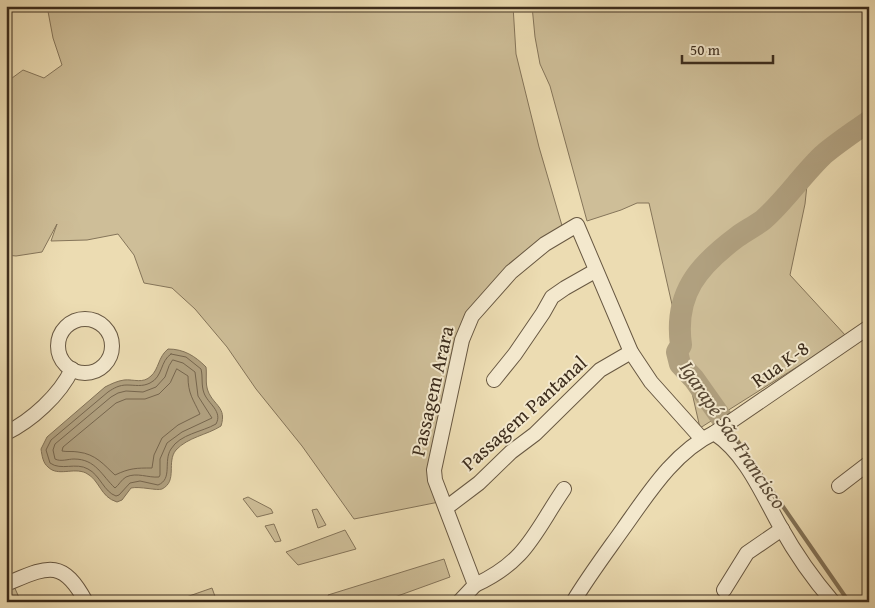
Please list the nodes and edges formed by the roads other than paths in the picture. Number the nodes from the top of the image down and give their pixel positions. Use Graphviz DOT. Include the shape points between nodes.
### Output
graph roads {
  1 [pos="596,271"];
  2 [pos="869,327"];
  3 [pos="632,352"];
  4 [pos="72,369"];
  5 [pos="494,380"];
  6 [pos="717,431"];
  7 [pos="6,433"];
  8 [pos="869,463"];
  9 [pos="839,486"];
  10 [pos="564,490"];
  11 [pos="446,508"];
  12 [pos="782,529"];
  13 [pos="6,584"];
  14 [pos="475,585"];
  15 [pos="724,590"];
  16 [pos="86,602"];
  17 [pos="459,602"];
  18 [pos="574,602"];
  19 [pos="833,602"];
  1 -- 3 [label="street"];
  1 -- 5 [label="street" via="552,297"];
  1 -- 11 [label="street, Passagem Arara" via="576,225 545,244 481,303 462,340 434,470 434,480"];
  2 -- 6 [label="street, Rua K-8"];
  3 -- 6 [label="street" via="651,382"];
  3 -- 11 [label="street, Passagem Pantanal" via="600,370 535,434"];
  4 -- 7 [label="street" via="58,392 31,418"];
  6 -- 12 [label="street" via="752,475"];
  6 -- 18 [label="street, Rua K-8" via="671,467 649,493"];
  8 -- 9 [label="street"];
  10 -- 14 [label="street" via="524,551 494,576"];
  11 -- 14 [label="street, Passagem Arara"];
  12 -- 15 [label="street" via="747,553"];
  12 -- 19 [label="street" via="818,585"];
  13 -- 16 [label="street" via="38,571 59,570 71,579"];
  14 -- 17 [label="street"];
}
